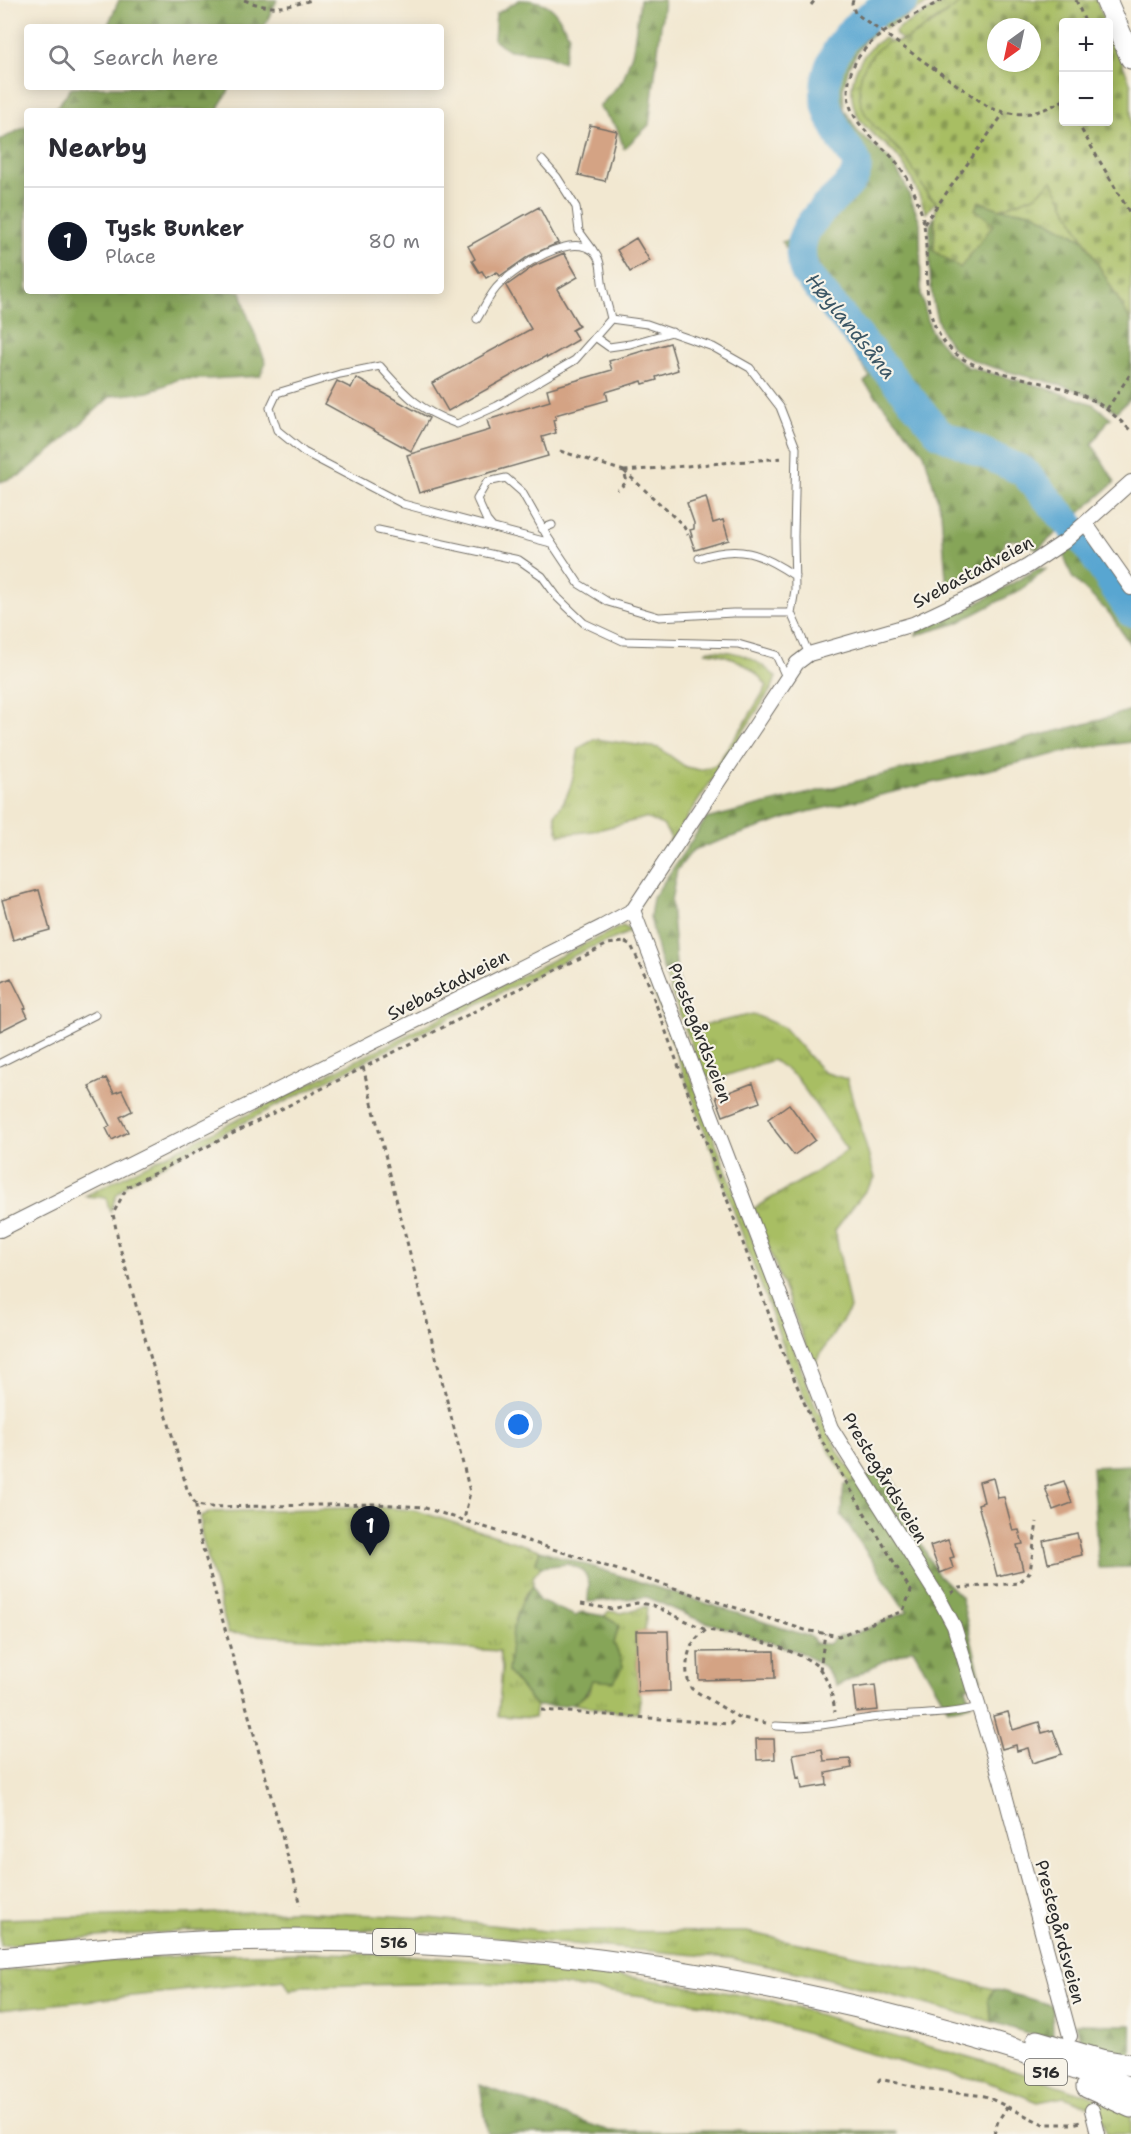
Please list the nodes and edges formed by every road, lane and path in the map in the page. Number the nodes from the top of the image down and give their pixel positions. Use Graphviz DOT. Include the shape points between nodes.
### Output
graph roads {
  1 [pos="244,0"];
  2 [pos="312,0"];
  3 [pos="815,0"];
  4 [pos="853,0"];
  5 [pos="942,0"];
  6 [pos="1076,0"];
  7 [pos="1106,0"];
  8 [pos="811,5"];
  9 [pos="1083,18"];
  10 [pos="883,33"];
  11 [pos="1131,58"];
  12 [pos="1059,102"];
  13 [pos="1005,113"];
  14 [pos="1079,126"];
  15 [pos="542,160"];
  16 [pos="1131,215"];
  17 [pos="924,224"];
  18 [pos="594,252"];
  19 [pos="477,319"];
  20 [pos="611,319"];
  21 [pos="672,332"];
  22 [pos="596,337"];
  23 [pos="1131,373"];
  24 [pos="1106,410"];
  25 [pos="1131,431"];
  26 [pos="560,451"];
  27 [pos="796,457"];
  28 [pos="624,471"];
  29 [pos="1131,482"];
  30 [pos="617,490"];
  31 [pos="552,525"];
  32 [pos="1084,525"];
  33 [pos="493,529"];
  34 [pos="542,529"];
  35 [pos="378,530"];
  36 [pos="688,535"];
  37 [pos="551,543"];
  38 [pos="699,558"];
  39 [pos="795,576"];
  40 [pos="1131,588"];
  41 [pos="791,613"];
  42 [pos="810,654"];
  43 [pos="786,677"];
  44 [pos="633,910"];
  45 [pos="95,1015"];
  46 [pos="0,1063"];
  47 [pos="363,1067"];
  48 [pos="0,1230"];
  49 [pos="196,1505"];
  50 [pos="464,1520"];
  51 [pos="1037,1522"];
  52 [pos="940,1600"];
  53 [pos="580,1604"];
  54 [pos="706,1630"];
  55 [pos="825,1634"];
  56 [pos="820,1671"];
  57 [pos="978,1707"];
  58 [pos="541,1710"];
  59 [pos="738,1717"];
  60 [pos="837,1724"];
  61 [pos="776,1726"];
  62 [pos="301,1905"];
  63 [pos="0,1958"];
  64 [pos="963,2034"];
  65 [pos="1070,2036"];
  66 [pos="1131,2065"];
  67 [pos="878,2082"];
  68 [pos="1131,2088"];
  69 [pos="1007,2107"];
  70 [pos="1131,2107"];
  71 [pos="1093,2115"];
  72 [pos="994,2134"];
  73 [pos="1098,2134"];
  1 -- 2 [label="path" via="283,8"];
  3 -- 8 [label="path"];
  4 -- 10 [label="path" via="855,14"];
  5 -- 10 [label="path"];
  6 -- 9 [label="path"];
  7 -- 11 [label="main road"];
  10 -- 13 [label="path" via="990,108"];
  10 -- 17 [label="path" via="867,46 850,75 852,112 863,130 905,174"];
  12 -- 13 [label="path" via="1042,111"];
  13 -- 17 [label="path"];
  14 -- 16 [label="path"];
  15 -- 18 [label="lane" via="576,207 579,231"];
  17 -- 24 [label="path" via="928,297 939,334 947,346 968,362 1064,389"];
  18 -- 19 [label="lane" via="579,245 564,246 533,260 499,285"];
  18 -- 20 [label="lane"];
  20 -- 21 [label="lane"];
  20 -- 22 [label="lane"];
  21 -- 22 [label="lane" via="609,347"];
  21 -- 27 [label="lane" via="713,347 750,368 780,407"];
  22 -- 33 [label="lane" via="575,360 457,424 431,414 404,393 380,366 277,393 270,408 277,430 304,452 403,504"];
  23 -- 24 [label="path"];
  24 -- 25 [label="path"];
  26 -- 28 [label="path"];
  27 -- 28 [label="path"];
  27 -- 39 [label="lane"];
  28 -- 30 [label="path" via="627,482"];
  28 -- 36 [label="path" via="683,525"];
  29 -- 32 [label="street, Svebastadveien"];
  31 -- 34 [label="lane"];
  32 -- 40 [label="street"];
  32 -- 42 [label="street, Svebastadveien" via="1064,542 987,589 913,624"];
  33 -- 34 [label="lane" via="477,499 487,482 506,478 522,492"];
  33 -- 37 [label="lane"];
  34 -- 37 [label="lane"];
  35 -- 43 [label="lane" via="519,560 543,576 558,598 584,623 623,640 738,644 776,655"];
  37 -- 41 [label="lane" via="579,584 608,602 659,617"];
  38 -- 39 [label="lane" via="745,551 773,561"];
  39 -- 41 [label="lane"];
  41 -- 42 [label="lane"];
  42 -- 43 [label="street, Svebastadveien"];
  43 -- 44 [label="street, Svebastadveien"];
  44 -- 48 [label="street, Svebastadveien"];
  44 -- 52 [label="street, Prestegårdsveien" via="831,1428"];
  45 -- 46 [label="lane"];
  47 -- 49 [label="path" via="127,1186 113,1214 187,1489"];
  47 -- 50 [label="path" via="470,1492"];
  47 -- 55 [label="path" via="608,944 631,945 801,1397 817,1433 911,1591 903,1611 839,1636"];
  49 -- 50 [label="path" via="377,1504 422,1507"];
  49 -- 62 [label="path" via="196,1527"];
  50 -- 55 [label="path"];
  51 -- 52 [label="path" via="1030,1572 1019,1582 959,1588"];
  52 -- 57 [label="street, Prestegårdsveien" via="954,1626"];
  53 -- 54 [label="path" via="612,1609 636,1603 652,1605"];
  54 -- 56 [label="path" via="726,1632 790,1652"];
  54 -- 59 [label="path" via="693,1642 687,1656 688,1683"];
  55 -- 56 [label="path"];
  56 -- 60 [label="path" via="834,1702"];
  57 -- 60 [label="lane"];
  57 -- 65 [label="street, Prestegårdsveien"];
  58 -- 59 [label="path" via="730,1724"];
  59 -- 61 [label="path"];
  60 -- 61 [label="lane"];
  63 -- 64 [label="main road, 516" via="140,1945 281,1940 442,1944 646,1965 728,1979"];
  64 -- 66 [label="main road, 516" via="1004,2032"];
  64 -- 68 [label="main road, 516"];
  64 -- 70 [label="main road, 516" via="995,2057 1096,2090"];
  67 -- 69 [label="path" via="880,2079 929,2090 985,2096"];
  69 -- 71 [label="path" via="1043,2124 1072,2124"];
  69 -- 72 [label="path"];
  71 -- 73 [label="street"];
}
